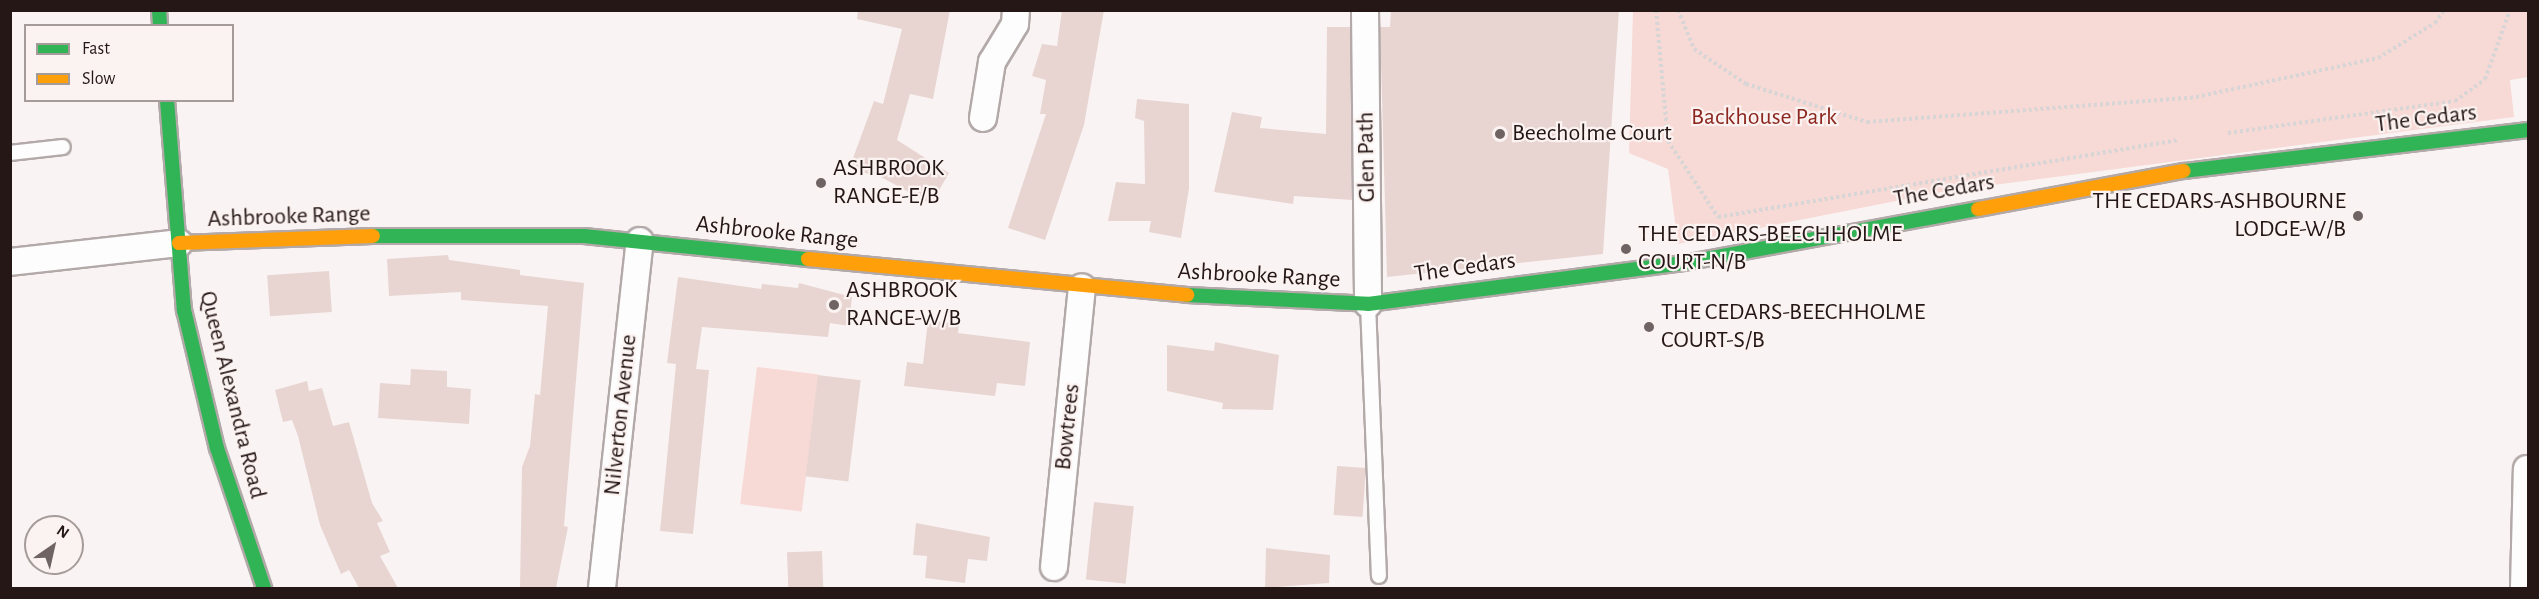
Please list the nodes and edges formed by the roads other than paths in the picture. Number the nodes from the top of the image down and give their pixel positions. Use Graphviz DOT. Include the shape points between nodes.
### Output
graph roads {
  1 [pos="1016,10"];
  2 [pos="1365,10"];
  3 [pos="167,102"];
  4 [pos="982,118"];
  5 [pos="2529,130"];
  6 [pos="63,147"];
  7 [pos="10,153"];
  8 [pos="640,242"];
  9 [pos="179,243"];
  10 [pos="10,262"];
  11 [pos="1082,287"];
  12 [pos="1368,304"];
  13 [pos="2527,469"];
  14 [pos="1054,567"];
  15 [pos="1379,576"];
  16 [pos="264,588"];
  17 [pos="602,588"];
  18 [pos="2524,588"];
  1 -- 4 [label="street" via="1015,24 992,62"];
  2 -- 12 [label="street, Glen Path"];
  3 -- 9 [label="street, Queen Alexandra Road"];
  5 -- 12 [label="street, The Cedars" via="2201,168 1683,263"];
  6 -- 7 [label="lane"];
  8 -- 9 [label="street, Ashbrooke Range" via="429,234"];
  8 -- 11 [label="street, Ashbrooke Range"];
  8 -- 17 [label="street, Nilverton Avenue"];
  9 -- 10 [label="street"];
  9 -- 16 [label="street, Queen Alexandra Road" via="184,310 217,448"];
  11 -- 12 [label="street, Ashbrooke Range"];
  11 -- 14 [label="street, Bowtrees"];
  12 -- 15 [label="lane"];
  13 -- 18 [label="street"];
}
